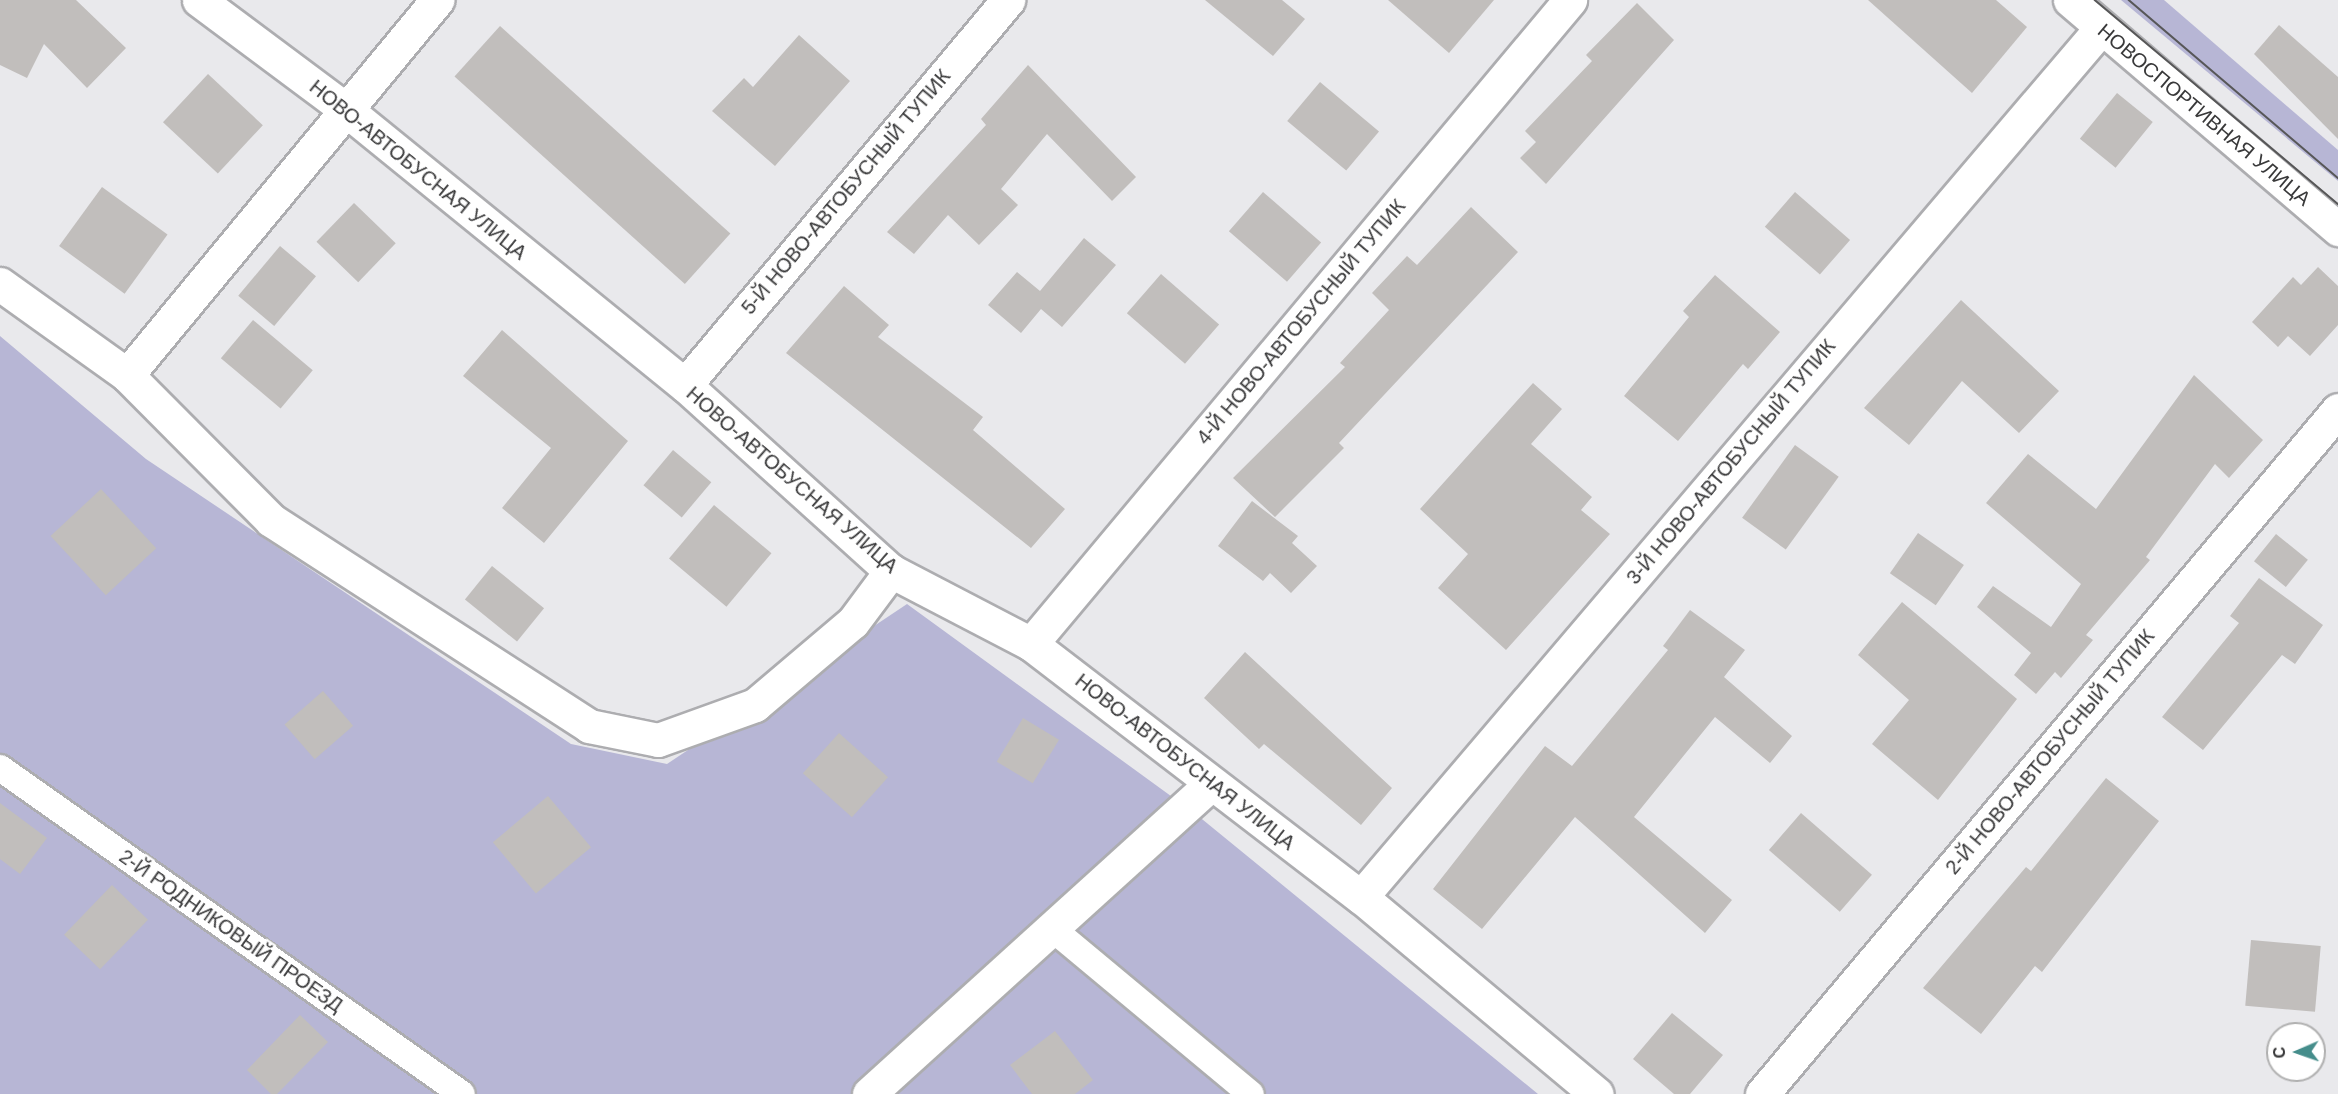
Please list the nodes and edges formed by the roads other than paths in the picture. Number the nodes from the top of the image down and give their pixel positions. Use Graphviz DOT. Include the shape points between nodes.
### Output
graph roads {
  1 [pos="199,0"];
  2 [pos="437,0"];
  3 [pos="1008,0"];
  4 [pos="1570,0"];
  5 [pos="2070,0"];
  6 [pos="2101,28"];
  7 [pos="345,109"];
  8 [pos="2338,229"];
  9 [pos="0,284"];
  10 [pos="127,375"];
  11 [pos="685,385"];
  12 [pos="2338,410"];
  13 [pos="891,571"];
  14 [pos="1031,644"];
  15 [pos="0,768"];
  16 [pos="1211,784"];
  17 [pos="1362,897"];
  18 [pos="1054,930"];
  19 [pos="462,1094"];
  20 [pos="869,1094"];
  21 [pos="1251,1094"];
  22 [pos="1597,1094"];
  23 [pos="1762,1094"];
  1 -- 7 [label="street, НОВО-АВТОБУСНАЯ УЛИЦА"];
  2 -- 7 [label="street"];
  3 -- 11 [label="street, 5-Й НОВО-АВТОБУСНЫЙ ТУПИК"];
  4 -- 14 [label="street, 4-Й НОВО-АВТОБУСНЫЙ ТУПИК"];
  5 -- 6 [label="street, НОВОСПОРТИВНАЯ УЛИЦА"];
  6 -- 8 [label="street, НОВОСПОРТИВНАЯ УЛИЦА"];
  6 -- 17 [label="street, 3-Й НОВО-АВТОБУСНЫЙ ТУПИК"];
  7 -- 10 [label="street"];
  7 -- 11 [label="street, НОВО-АВТОБУСНАЯ УЛИЦА"];
  9 -- 10 [label="street"];
  10 -- 13 [label="street" via="271,519 589,726 658,740 755,705 853,622"];
  11 -- 13 [label="street, НОВО-АВТОБУСНАЯ УЛИЦА"];
  12 -- 23 [label="street, 2-Й НОВО-АВТОБУСНЫЙ ТУПИК"];
  13 -- 14 [label="street, НОВО-АВТОБУСНАЯ УЛИЦА"];
  14 -- 16 [label="street, НОВО-АВТОБУСНАЯ УЛИЦА"];
  15 -- 19 [label="lane, 2-Й РОДНИКОВЫЙ ПРОЕЗД"];
  16 -- 17 [label="street, НОВО-АВТОБУСНАЯ УЛИЦА"];
  16 -- 18 [label="street"];
  17 -- 22 [label="street, НОВО-АВТОБУСНАЯ УЛИЦА"];
  18 -- 20 [label="street"];
  18 -- 21 [label="lane"];
}
